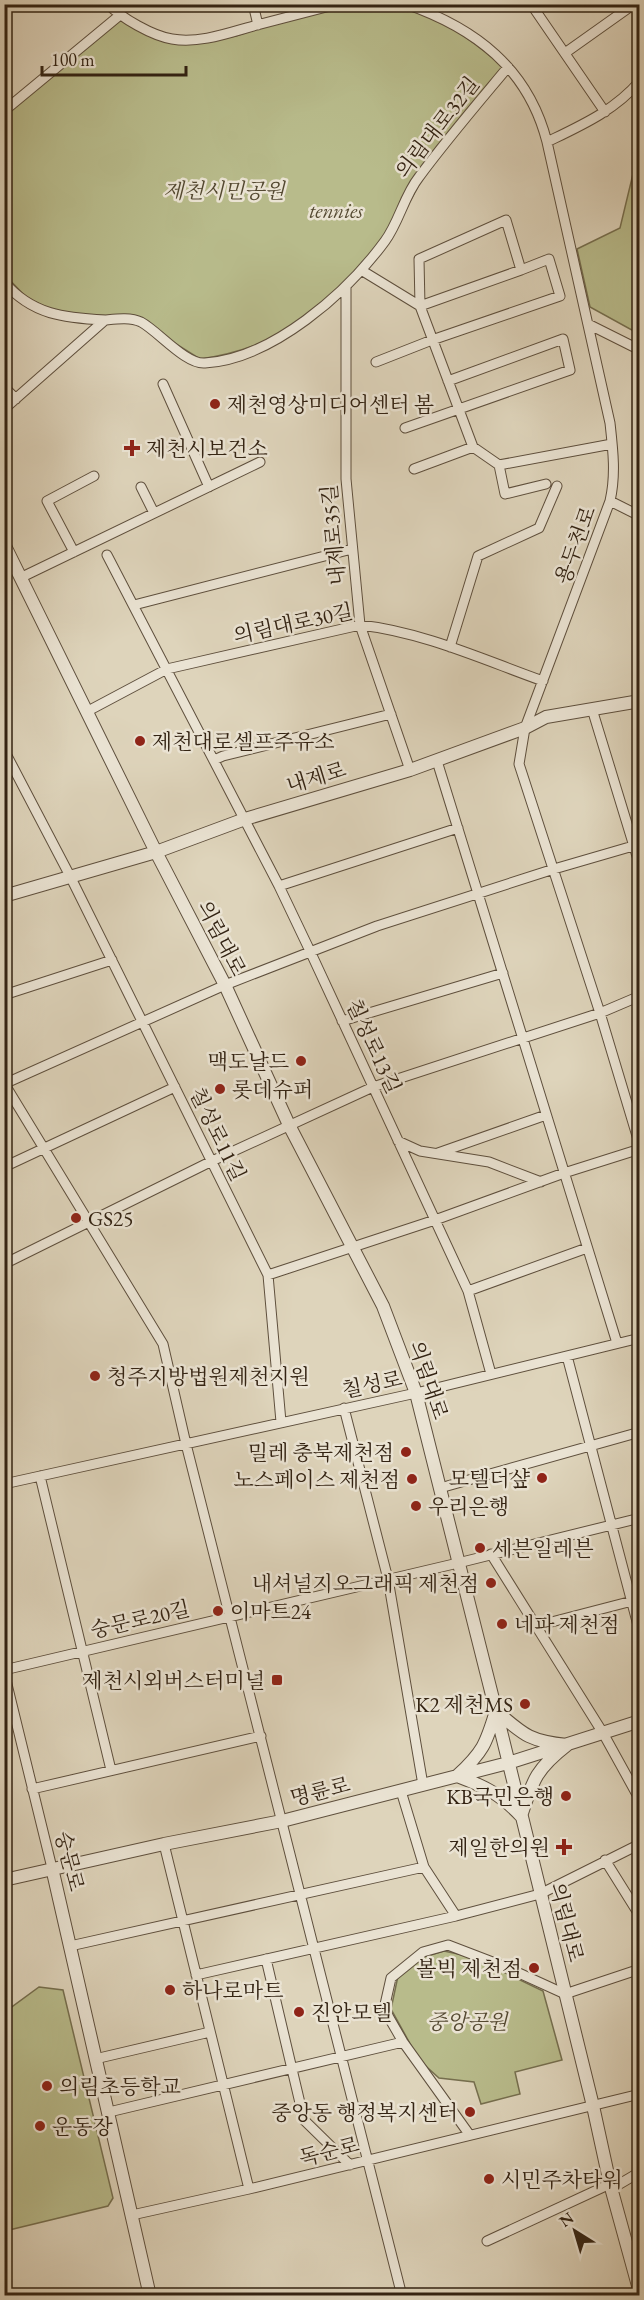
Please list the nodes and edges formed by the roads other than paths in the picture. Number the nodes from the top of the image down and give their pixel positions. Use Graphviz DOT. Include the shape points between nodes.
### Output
graph roads {
  1 [pos="108,4"];
  2 [pos="253,4"];
  3 [pos="338,4"];
  4 [pos="406,4"];
  5 [pos="442,4"];
  6 [pos="634,4"];
  7 [pos="536,6"];
  8 [pos="120,15"];
  9 [pos="438,15"];
  10 [pos="258,25"];
  11 [pos="565,53"];
  12 [pos="508,67"];
  13 [pos="639,81"];
  14 [pos="4,111"];
  15 [pos="605,112"];
  16 [pos="547,141"];
  17 [pos="361,270"];
  18 [pos="521,270"];
  19 [pos="4,282"];
  20 [pos="346,288"];
  21 [pos="420,306"];
  22 [pos="105,320"];
  23 [pos="588,324"];
  24 [pos="432,340"];
  25 [pos="639,350"];
  26 [pos="376,362"];
  27 [pos="448,381"];
  28 [pos="163,384"];
  29 [pos="4,387"];
  30 [pos="16,399"];
  31 [pos="458,408"];
  32 [pos="4,409"];
  33 [pos="405,428"];
  34 [pos="612,444"];
  35 [pos="473,447"];
  36 [pos="260,462"];
  37 [pos="499,465"];
  38 [pos="414,469"];
  39 [pos="94,476"];
  40 [pos="546,484"];
  41 [pos="557,486"];
  42 [pos="141,487"];
  43 [pos="208,487"];
  44 [pos="610,501"];
  45 [pos="154,513"];
  46 [pos="639,516"];
  47 [pos="4,544"];
  48 [pos="352,549"];
  49 [pos="74,552"];
  50 [pos="107,555"];
  51 [pos="20,578"];
  52 [pos="134,605"];
  53 [pos="360,625"];
  54 [pos="450,647"];
  55 [pos="167,669"];
  56 [pos="543,681"];
  57 [pos="639,700"];
  58 [pos="592,709"];
  59 [pos="88,711"];
  60 [pos="391,714"];
  61 [pos="525,728"];
  62 [pos="4,750"];
  63 [pos="214,760"];
  64 [pos="436,761"];
  65 [pos="410,770"];
  66 [pos="244,819"];
  67 [pos="458,828"];
  68 [pos="636,844"];
  69 [pos="156,852"];
  70 [pos="639,866"];
  71 [pos="554,869"];
  72 [pos="70,876"];
  73 [pos="279,886"];
  74 [pos="478,894"];
  75 [pos="4,896"];
  76 [pos="310,951"];
  77 [pos="112,960"];
  78 [pos="502,974"];
  79 [pos="225,985"];
  80 [pos="4,995"];
  81 [pos="639,996"];
  82 [pos="600,1013"];
  83 [pos="342,1021"];
  84 [pos="143,1023"];
  85 [pos="522,1038"];
  86 [pos="5,1083"];
  87 [pos="175,1087"];
  88 [pos="373,1087"];
  89 [pos="546,1115"];
  90 [pos="290,1125"];
  91 [pos="398,1141"];
  92 [pos="639,1147"];
  93 [pos="45,1149"];
  94 [pos="436,1153"];
  95 [pos="212,1161"];
  96 [pos="4,1167"];
  97 [pos="564,1173"];
  98 [pos="541,1182"];
  99 [pos="435,1220"];
  100 [pos="88,1222"];
  101 [pos="354,1247"];
  102 [pos="587,1248"];
  103 [pos="4,1264"];
  104 [pos="268,1275"];
  105 [pos="468,1291"];
  106 [pos="639,1338"];
  107 [pos="617,1343"];
  108 [pos="567,1356"];
  109 [pos="491,1374"];
  110 [pos="416,1393"];
  111 [pos="344,1408"];
  112 [pos="281,1422"];
  113 [pos="639,1432"];
  114 [pos="186,1444"];
  115 [pos="590,1446"];
  116 [pos="40,1476"];
  117 [pos="4,1484"];
  118 [pos="440,1488"];
  119 [pos="639,1518"];
  120 [pos="611,1525"];
  121 [pos="491,1554"];
  122 [pos="458,1563"];
  123 [pos="388,1579"];
  124 [pos="635,1600"];
  125 [pos="230,1616"];
  126 [pos="536,1626"];
  127 [pos="639,1633"];
  128 [pos="82,1651"];
  129 [pos="4,1671"];
  130 [pos="496,1711"];
  131 [pos="639,1721"];
  132 [pos="603,1733"];
  133 [pos="261,1736"];
  134 [pos="567,1744"];
  135 [pos="508,1763"];
  136 [pos="111,1770"];
  137 [pos="457,1776"];
  138 [pos="423,1785"];
  139 [pos="32,1789"];
  140 [pos="401,1791"];
  141 [pos="639,1800"];
  142 [pos="521,1816"];
  143 [pos="282,1821"];
  144 [pos="164,1844"];
  145 [pos="639,1844"];
  146 [pos="605,1860"];
  147 [pos="424,1867"];
  148 [pos="52,1868"];
  149 [pos="4,1880"];
  150 [pos="540,1894"];
  151 [pos="301,1895"];
  152 [pos="456,1916"];
  153 [pos="639,1916"];
  154 [pos="183,1921"];
  155 [pos="70,1946"];
  156 [pos="314,1948"];
  157 [pos="266,1959"];
  158 [pos="639,1969"];
  159 [pos="196,1975"];
  160 [pos="565,1994"];
  161 [pos="210,2032"];
  162 [pos="403,2042"];
  163 [pos="342,2056"];
  164 [pos="95,2059"];
  165 [pos="292,2068"];
  166 [pos="223,2085"];
  167 [pos="639,2094"];
  168 [pos="593,2106"];
  169 [pos="108,2112"];
  170 [pos="469,2134"];
  171 [pos="368,2160"];
  172 [pos="350,2165"];
  173 [pos="639,2172"];
  174 [pos="610,2187"];
  175 [pos="249,2189"];
  176 [pos="132,2215"];
  177 [pos="487,2241"];
  178 [pos="639,2293"];
  179 [pos="150,2295"];
  180 [pos="402,2295"];
  1 -- 8 [label="street"];
  2 -- 10 [label="street"];
  3 -- 10 [label="street"];
  4 -- 9 [label="street, 용두천로"];
  5 -- 9 [label="street"];
  6 -- 11 [label="street"];
  7 -- 11 [label="street"];
  8 -- 10 [label="street" via="170,39 197,39"];
  8 -- 14 [label="street"];
  9 -- 12 [label="street, 용두천로" via="482,41"];
  11 -- 15 [label="street"];
  12 -- 16 [label="street, 용두천로" via="533,106"];
  12 -- 17 [label="street, 의림대로32길" via="417,178 386,239"];
  13 -- 15 [label="street"];
  15 -- 16 [label="street"];
  16 -- 23 [label="street, 용두천로"];
  17 -- 20 [label="street, 의림대로32길"];
  17 -- 21 [label="street"];
  18 -- 21 [label="street"];
  18 -- 21 [label="street" via="506,220 418,259"];
  18 -- 24 [label="street" via="549,259 560,296"];
  19 -- 22 [label="street, 의림대로32길" via="22,300 46,313"];
  20 -- 22 [label="street, 의림대로32길" via="296,327 261,348 217,362 201,364 140,321"];
  20 -- 48 [label="street, 내제로35길" via="346,479"];
  21 -- 24 [label="street"];
  22 -- 30 [label="street"];
  23 -- 25 [label="street"];
  23 -- 34 [label="street, 용두천로"];
  24 -- 26 [label="street"];
  24 -- 27 [label="street"];
  27 -- 31 [label="street"];
  27 -- 31 [label="street" via="563,339 570,370"];
  28 -- 43 [label="street"];
  29 -- 30 [label="street"];
  30 -- 32 [label="street"];
  31 -- 33 [label="street"];
  31 -- 35 [label="street"];
  34 -- 37 [label="street"];
  34 -- 44 [label="street, 용두천로" via="614,484"];
  35 -- 37 [label="street"];
  35 -- 38 [label="street"];
  36 -- 43 [label="street"];
  37 -- 40 [label="street" via="505,494"];
  39 -- 49 [label="street" via="47,501"];
  41 -- 54 [label="street" via="539,528 478,556"];
  42 -- 45 [label="street"];
  43 -- 45 [label="street"];
  44 -- 46 [label="street"];
  44 -- 56 [label="street, 용두천로"];
  45 -- 49 [label="street"];
  47 -- 51 [label="street, 의림대로"];
  48 -- 52 [label="street"];
  48 -- 53 [label="street, 내제로35길"];
  49 -- 51 [label="street"];
  50 -- 52 [label="street, 칠성로13길"];
  51 -- 59 [label="street, 의림대로"];
  52 -- 55 [label="street, 칠성로13길"];
  53 -- 54 [label="street, 의림대로30길" via="386,627"];
  53 -- 55 [label="street, 의림대로30길"];
  53 -- 60 [label="street, 내제로35길"];
  54 -- 56 [label="street, 의림대로30길"];
  55 -- 59 [label="street, 의림대로30길"];
  55 -- 63 [label="street, 칠성로13길"];
  56 -- 61 [label="street, 용두천로"];
  57 -- 58 [label="street, 내제로"];
  58 -- 61 [label="street, 내제로" via="546,717"];
  58 -- 68 [label="street"];
  59 -- 69 [label="street, 의림대로"];
  60 -- 63 [label="street"];
  60 -- 65 [label="street, 내제로35길"];
  61 -- 64 [label="street, 내제로"];
  61 -- 71 [label="street, 용두천로" via="519,764"];
  62 -- 72 [label="street, 칠성로11길"];
  63 -- 66 [label="street, 칠성로13길"];
  64 -- 65 [label="street, 내제로"];
  64 -- 67 [label="street"];
  65 -- 66 [label="street, 내제로"];
  66 -- 69 [label="street, 내제로"];
  66 -- 73 [label="street, 칠성로13길"];
  67 -- 73 [label="street"];
  67 -- 74 [label="street"];
  68 -- 70 [label="street"];
  68 -- 71 [label="street"];
  69 -- 72 [label="street, 내제로"];
  69 -- 79 [label="street, 의림대로"];
  71 -- 74 [label="street"];
  71 -- 82 [label="street, 용두천로"];
  72 -- 75 [label="street, 내제로"];
  72 -- 77 [label="street, 칠성로11길"];
  73 -- 76 [label="street, 칠성로13길"];
  74 -- 76 [label="street"];
  74 -- 78 [label="street"];
  76 -- 79 [label="street"];
  76 -- 83 [label="street, 칠성로13길"];
  77 -- 80 [label="street"];
  77 -- 84 [label="street, 칠성로11길"];
  78 -- 83 [label="street"];
  78 -- 85 [label="street"];
  79 -- 84 [label="street"];
  79 -- 90 [label="street, 의림대로"];
  81 -- 82 [label="street"];
  82 -- 85 [label="street"];
  82 -- 92 [label="street, 용두천로"];
  83 -- 88 [label="street, 칠성로13길"];
  84 -- 86 [label="street"];
  84 -- 87 [label="street, 칠성로11길"];
  85 -- 88 [label="street"];
  85 -- 89 [label="street"];
  86 -- 93 [label="street"];
  87 -- 93 [label="street"];
  87 -- 95 [label="street, 칠성로11길"];
  88 -- 90 [label="street"];
  88 -- 91 [label="street, 칠성로13길"];
  89 -- 94 [label="street"];
  89 -- 97 [label="street"];
  90 -- 95 [label="street"];
  90 -- 101 [label="street, 의림대로"];
  91 -- 94 [label="street"];
  91 -- 99 [label="street, 칠성로13길"];
  92 -- 97 [label="street"];
  93 -- 96 [label="street"];
  93 -- 100 [label="street"];
  94 -- 98 [label="street" via="489,1162"];
  95 -- 100 [label="street"];
  95 -- 104 [label="street, 칠성로11길"];
  97 -- 98 [label="street"];
  97 -- 102 [label="street"];
  98 -- 99 [label="street"];
  99 -- 101 [label="street"];
  99 -- 105 [label="street, 칠성로13길"];
  100 -- 103 [label="street"];
  100 -- 114 [label="street" via="163,1344"];
  101 -- 104 [label="street"];
  101 -- 110 [label="street, 의림대로" via="383,1306"];
  102 -- 105 [label="street"];
  102 -- 107 [label="street"];
  104 -- 112 [label="street, 칠성로11길"];
  105 -- 109 [label="street, 칠성로13길"];
  106 -- 107 [label="street, 칠성로"];
  107 -- 108 [label="street, 칠성로"];
  108 -- 109 [label="street, 칠성로"];
  108 -- 115 [label="street"];
  109 -- 110 [label="street, 칠성로"];
  110 -- 111 [label="street, 칠성로"];
  110 -- 118 [label="street, 의림대로"];
  111 -- 112 [label="street, 칠성로"];
  111 -- 123 [label="street"];
  112 -- 114 [label="street, 칠성로"];
  113 -- 115 [label="street"];
  114 -- 116 [label="street, 칠성로"];
  114 -- 125 [label="street"];
  115 -- 118 [label="street"];
  115 -- 120 [label="street"];
  116 -- 117 [label="street, 칠성로"];
  116 -- 128 [label="street"];
  118 -- 122 [label="street, 의림대로"];
  119 -- 120 [label="street, 숭문로20길"];
  120 -- 121 [label="street, 숭문로20길"];
  120 -- 124 [label="street"];
  121 -- 122 [label="street, 숭문로20길"];
  121 -- 126 [label="street"];
  122 -- 123 [label="street, 숭문로20길"];
  122 -- 130 [label="street, 의림대로"];
  123 -- 125 [label="street, 숭문로20길"];
  123 -- 138 [label="street"];
  124 -- 126 [label="street"];
  124 -- 127 [label="street"];
  125 -- 128 [label="street, 숭문로20길"];
  125 -- 133 [label="street"];
  126 -- 132 [label="street"];
  128 -- 129 [label="street, 숭문로20길"];
  128 -- 136 [label="street"];
  129 -- 139 [label="street, 숭문로"];
  130 -- 134 [label="street" via="539,1742"];
  130 -- 135 [label="street, 의림대로"];
  130 -- 137 [label="street" via="485,1746"];
  131 -- 132 [label="street, 명륜로"];
  132 -- 134 [label="street, 명륜로"];
  132 -- 141 [label="street"];
  133 -- 136 [label="street"];
  133 -- 143 [label="street"];
  134 -- 135 [label="street, 명륜로"];
  134 -- 142 [label="street" via="545,1762 531,1785"];
  135 -- 137 [label="street, 명륜로"];
  135 -- 142 [label="street, 의림대로"];
  136 -- 139 [label="street"];
  137 -- 138 [label="street, 명륜로"];
  137 -- 142 [label="street" via="505,1799"];
  138 -- 140 [label="street, 명륜로"];
  139 -- 148 [label="street, 숭문로"];
  140 -- 143 [label="street, 명륜로"];
  140 -- 147 [label="street"];
  142 -- 150 [label="street, 의림대로"];
  143 -- 144 [label="street, 명륜로"];
  143 -- 151 [label="street"];
  144 -- 148 [label="street, 명륜로"];
  144 -- 154 [label="street"];
  145 -- 146 [label="street"];
  146 -- 150 [label="street"];
  146 -- 153 [label="street"];
  147 -- 151 [label="street"];
  147 -- 152 [label="street"];
  148 -- 149 [label="street, 명륜로"];
  148 -- 155 [label="street, 숭문로"];
  150 -- 152 [label="street"];
  150 -- 160 [label="street, 의림대로"];
  151 -- 154 [label="street"];
  151 -- 156 [label="street"];
  152 -- 156 [label="street"];
  154 -- 155 [label="street"];
  154 -- 159 [label="street"];
  155 -- 164 [label="street, 숭문로"];
  156 -- 157 [label="street"];
  156 -- 163 [label="street"];
  157 -- 159 [label="street"];
  157 -- 165 [label="street"];
  158 -- 160 [label="street"];
  159 -- 161 [label="street"];
  160 -- 162 [label="street" via="448,1945 423,1952 392,1978 384,2009"];
  160 -- 168 [label="street, 의림대로"];
  161 -- 164 [label="street"];
  161 -- 166 [label="street"];
  162 -- 163 [label="street"];
  162 -- 170 [label="street"];
  163 -- 165 [label="street"];
  163 -- 171 [label="street"];
  164 -- 169 [label="street, 숭문로"];
  165 -- 166 [label="street"];
  165 -- 172 [label="street" via="304,2120"];
  166 -- 169 [label="street"];
  166 -- 175 [label="street"];
  167 -- 168 [label="street, 독순로"];
  168 -- 170 [label="street, 독순로"];
  168 -- 174 [label="street, 의림대로"];
  169 -- 176 [label="street, 숭문로"];
  170 -- 171 [label="street, 독순로"];
  171 -- 172 [label="street, 독순로"];
  171 -- 180 [label="street"];
  172 -- 175 [label="street, 독순로"];
  173 -- 174 [label="street"];
  174 -- 177 [label="street"];
  174 -- 178 [label="street, 의림대로"];
  175 -- 176 [label="street, 독순로"];
  176 -- 179 [label="street, 숭문로"];
}
